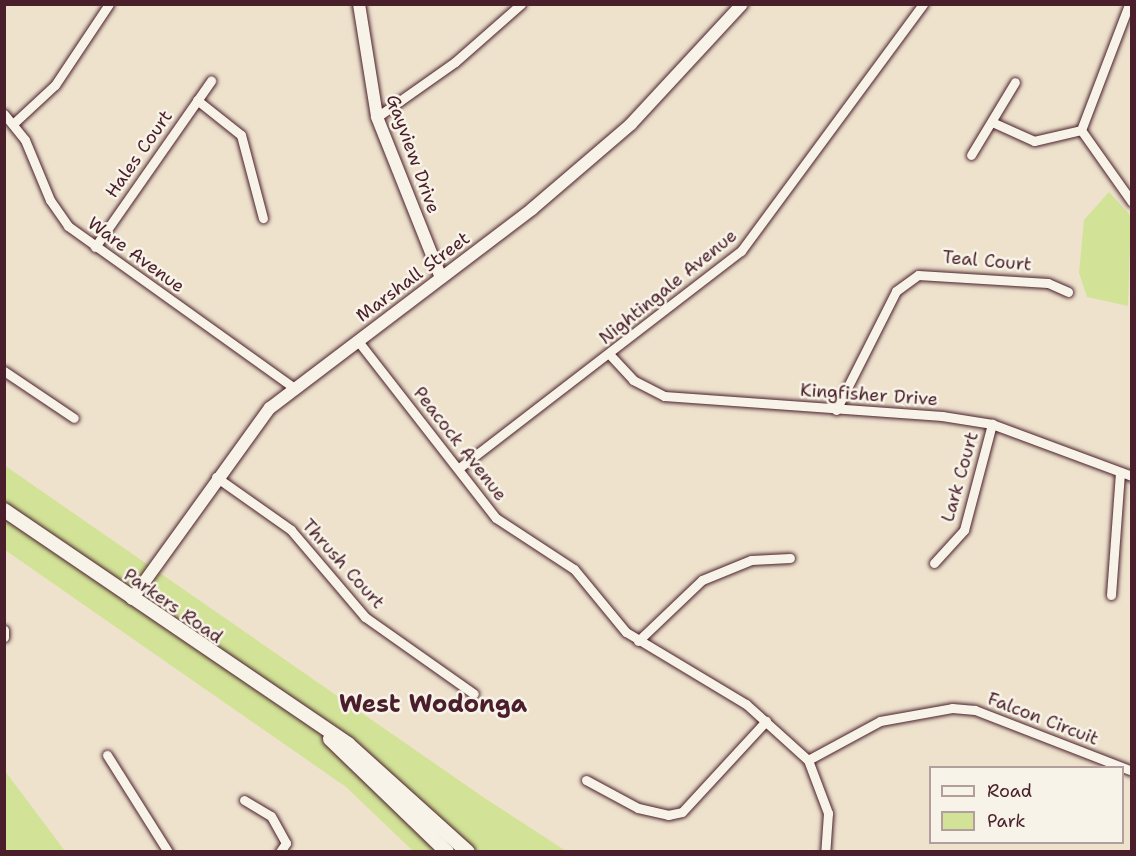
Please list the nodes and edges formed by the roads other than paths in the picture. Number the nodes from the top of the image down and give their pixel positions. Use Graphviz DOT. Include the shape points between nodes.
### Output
graph roads {
  1 [pos="109,4"];
  2 [pos="359,4"];
  3 [pos="521,4"];
  4 [pos="742,4"];
  5 [pos="923,4"];
  6 [pos="1127,7"];
  7 [pos="211,81"];
  8 [pos="1015,82"];
  9 [pos="197,100"];
  10 [pos="4,114"];
  11 [pos="377,117"];
  12 [pos="15,122"];
  13 [pos="992,122"];
  14 [pos="1081,130"];
  15 [pos="971,155"];
  16 [pos="1131,202"];
  17 [pos="263,218"];
  18 [pos="95,247"];
  19 [pos="441,278"];
  20 [pos="1068,292"];
  21 [pos="358,342"];
  22 [pos="611,356"];
  23 [pos="4,371"];
  24 [pos="293,387"];
  25 [pos="836,410"];
  26 [pos="74,418"];
  27 [pos="992,424"];
  28 [pos="459,468"];
  29 [pos="1120,472"];
  30 [pos="1131,476"];
  31 [pos="216,477"];
  32 [pos="4,510"];
  33 [pos="790,558"];
  34 [pos="934,563"];
  35 [pos="1111,595"];
  36 [pos="132,599"];
  37 [pos="4,630"];
  38 [pos="4,637"];
  39 [pos="638,641"];
  40 [pos="474,694"];
  41 [pos="766,721"];
  42 [pos="321,731"];
  43 [pos="106,755"];
  44 [pos="808,760"];
  45 [pos="1118,766"];
  46 [pos="586,780"];
  47 [pos="244,800"];
  48 [pos="168,852"];
  49 [pos="280,852"];
  50 [pos="447,852"];
  51 [pos="468,852"];
  52 [pos="825,852"];
  1 -- 12 [label="street" via="55,85"];
  2 -- 11 [label="street, Gayview Drive"];
  3 -- 11 [label="street" via="448,67"];
  4 -- 19 [label="street, Marshall Street" via="631,124"];
  5 -- 22 [label="street, Nightingale Avenue" via="755,236"];
  6 -- 14 [label="street"];
  7 -- 9 [label="street, Hales Court"];
  8 -- 13 [label="street"];
  9 -- 17 [label="street" via="241,135"];
  9 -- 18 [label="street, Hales Court"];
  10 -- 12 [label="street, Ware Avenue"];
  11 -- 19 [label="street, Gayview Drive"];
  12 -- 18 [label="street, Ware Avenue" via="58,213"];
  13 -- 14 [label="street" via="1034,141"];
  13 -- 15 [label="street"];
  14 -- 16 [label="street"];
  18 -- 24 [label="street, Ware Avenue"];
  19 -- 21 [label="street, Marshall Street"];
  20 -- 25 [label="street, Teal Court" via="1048,283 918,275 896,291"];
  21 -- 24 [label="street, Marshall Street"];
  21 -- 28 [label="street, Peacock Avenue"];
  22 -- 25 [label="street, Kingfisher Drive" via="633,380 664,396"];
  22 -- 28 [label="street, Nightingale Avenue"];
  23 -- 26 [label="street"];
  24 -- 31 [label="street, Marshall Street"];
  25 -- 27 [label="street, Kingfisher Drive"];
  27 -- 29 [label="street, Kingfisher Drive"];
  27 -- 34 [label="street, Lark Court" via="964,530"];
  28 -- 39 [label="street, Peacock Avenue" via="496,518 574,568"];
  29 -- 30 [label="street, Kingfisher Drive"];
  29 -- 35 [label="street"];
  31 -- 36 [label="street, Marshall Street"];
  31 -- 40 [label="street, Thrush Court" via="291,530 364,616"];
  32 -- 36 [label="main road, Parkers Road"];
  33 -- 39 [label="street" via="751,560 702,580"];
  36 -- 42 [label="main road, Parkers Road"];
  37 -- 38 [label="street"];
  39 -- 41 [label="street, Peacock Avenue" via="700,673"];
  41 -- 44 [label="street, Peacock Avenue"];
  41 -- 46 [label="street" via="682,812 668,815 638,808"];
  42 -- 50 [label="main road, Parkers Road"];
  42 -- 51 [label="main road, Parkers Road" via="374,764"];
  43 -- 48 [label="street"];
  44 -- 45 [label="street, Falcon Circuit" via="880,721 952,708 975,710"];
  44 -- 52 [label="street, Peacock Avenue" via="828,813"];
  47 -- 49 [label="street" via="271,816 286,843"];
}
